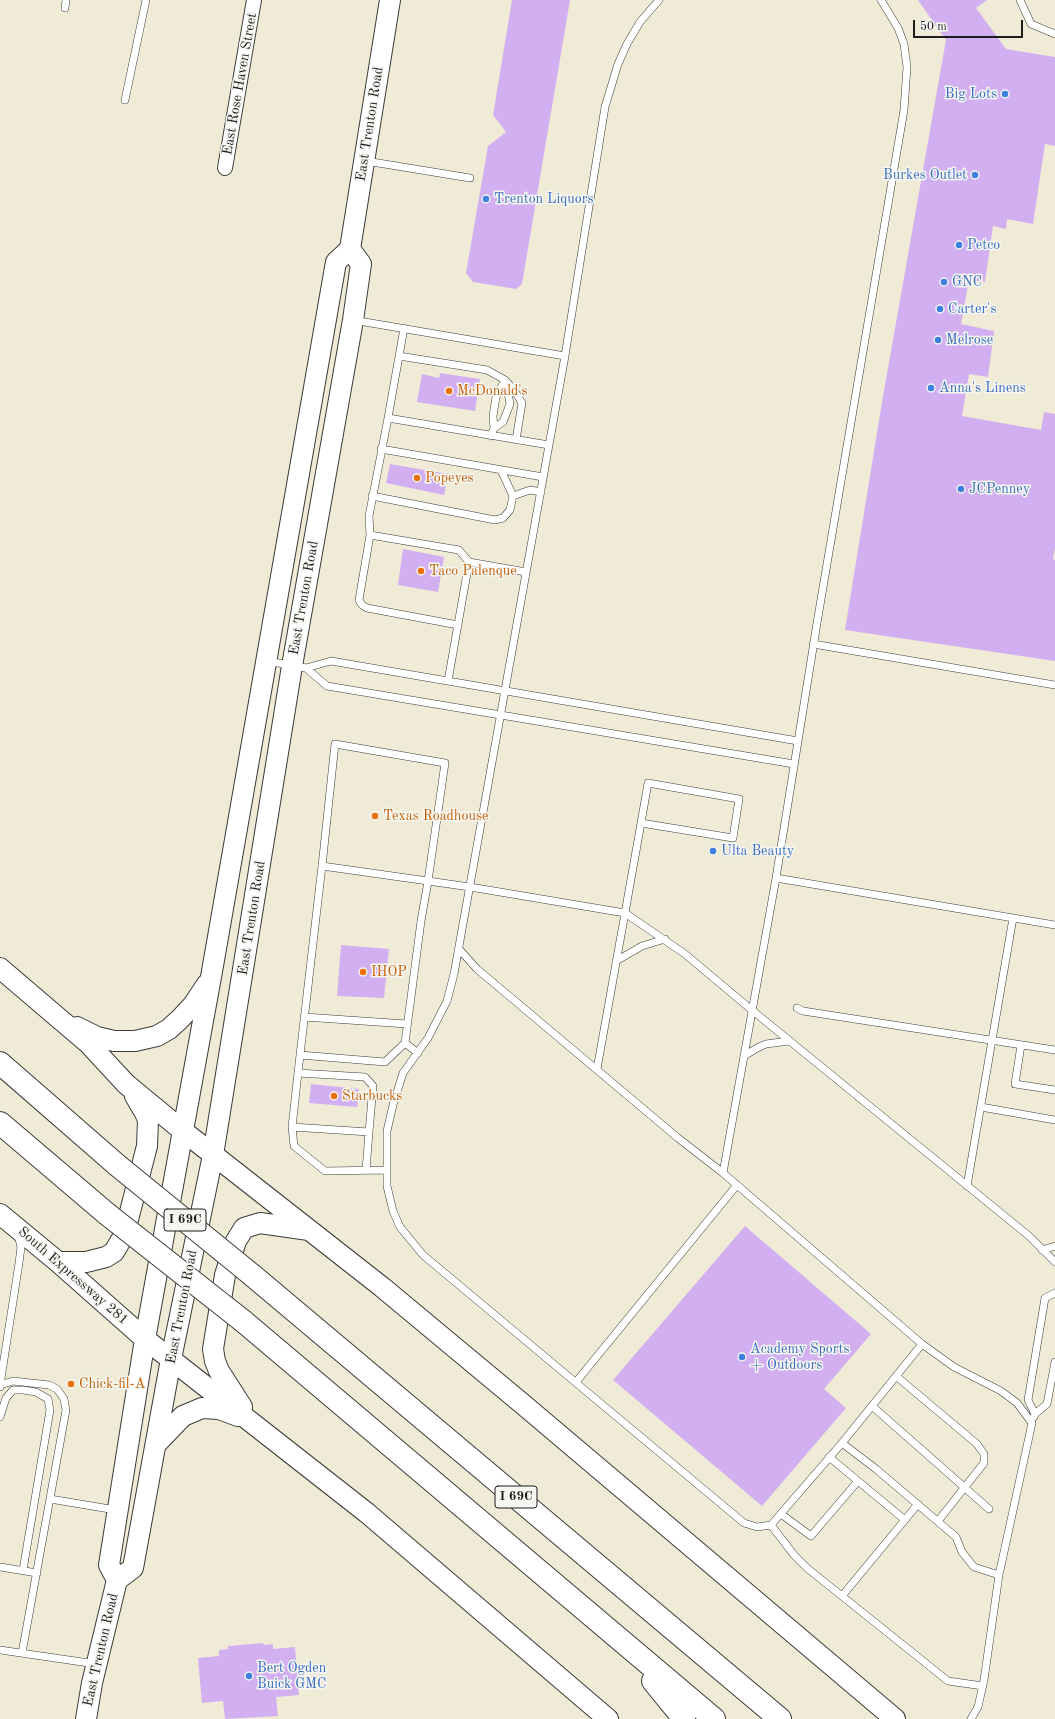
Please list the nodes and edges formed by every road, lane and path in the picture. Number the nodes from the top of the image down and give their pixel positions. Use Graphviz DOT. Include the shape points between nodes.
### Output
graph roads {
  1 [pos="66,0"];
  2 [pos="146,0"];
  3 [pos="254,0"];
  4 [pos="390,0"];
  5 [pos="659,0"];
  6 [pos="881,0"];
  7 [pos="1020,0"];
  8 [pos="65,8"];
  9 [pos="1055,34"];
  10 [pos="125,100"];
  11 [pos="364,161"];
  12 [pos="226,168"];
  13 [pos="470,178"];
  14 [pos="350,249"];
  15 [pos="353,320"];
  16 [pos="404,328"];
  17 [pos="399,356"];
  18 [pos="565,356"];
  19 [pos="505,380"];
  20 [pos="388,418"];
  21 [pos="494,428"];
  22 [pos="491,436"];
  23 [pos="516,440"];
  24 [pos="549,445"];
  25 [pos="381,449"];
  26 [pos="501,470"];
  27 [pos="543,477"];
  28 [pos="540,492"];
  29 [pos="372,496"];
  30 [pos="514,496"];
  31 [pos="370,535"];
  32 [pos="469,562"];
  33 [pos="526,572"];
  34 [pos="458,625"];
  35 [pos="813,644"];
  36 [pos="267,661"];
  37 [pos="299,667"];
  38 [pos="448,681"];
  39 [pos="1055,685"];
  40 [pos="504,691"];
  41 [pos="500,715"];
  42 [pos="798,741"];
  43 [pos="794,764"];
  44 [pos="641,823"];
  45 [pos="322,866"];
  46 [pos="776,878"];
  47 [pos="428,881"];
  48 [pos="470,887"];
  49 [pos="625,913"];
  50 [pos="1013,918"];
  51 [pos="1055,925"];
  52 [pos="665,939"];
  53 [pos="459,949"];
  54 [pos="616,961"];
  55 [pos="0,968"];
  56 [pos="211,977"];
  57 [pos="797,1008"];
  58 [pos="753,1011"];
  59 [pos="55,1015"];
  60 [pos="304,1016"];
  61 [pos="407,1024"];
  62 [pos="789,1041"];
  63 [pos="992,1041"];
  64 [pos="405,1043"];
  65 [pos="1021,1046"];
  66 [pos="1055,1050"];
  67 [pos="418,1053"];
  68 [pos="300,1055"];
  69 [pos="744,1056"];
  70 [pos="0,1063"];
  71 [pos="597,1069"];
  72 [pos="298,1073"];
  73 [pos="126,1084"];
  74 [pos="1055,1090"];
  75 [pos="981,1107"];
  76 [pos="1055,1120"];
  77 [pos="0,1123"];
  78 [pos="292,1127"];
  79 [pos="183,1131"];
  80 [pos="369,1132"];
  81 [pos="213,1155"];
  82 [pos="366,1170"];
  83 [pos="387,1170"];
  84 [pos="723,1173"];
  85 [pos="737,1185"];
  86 [pos="967,1186"];
  87 [pos="0,1214"];
  88 [pos="16,1227"];
  89 [pos="310,1230"];
  90 [pos="1055,1246"];
  91 [pos="1042,1250"];
  92 [pos="58,1262"];
  93 [pos="1055,1262"];
  94 [pos="1055,1293"];
  95 [pos="145,1339"];
  96 [pos="922,1344"];
  97 [pos="171,1359"];
  98 [pos="1055,1362"];
  99 [pos="896,1376"];
  100 [pos="576,1382"];
  101 [pos="0,1386"];
  102 [pos="872,1406"];
  103 [pos="1035,1414"];
  104 [pos="0,1417"];
  105 [pos="252,1422"];
  106 [pos="1032,1423"];
  107 [pos="157,1443"];
  108 [pos="842,1443"];
  109 [pos="829,1457"];
  110 [pos="858,1481"];
  111 [pos="965,1488"];
  112 [pos="50,1499"];
  113 [pos="918,1504"];
  114 [pos="990,1509"];
  115 [pos="118,1511"];
  116 [pos="781,1514"];
  117 [pos="905,1520"];
  118 [pos="938,1521"];
  119 [pos="771,1525"];
  120 [pos="0,1567"];
  121 [pos="23,1570"];
  122 [pos="37,1573"];
  123 [pos="999,1574"];
  124 [pos="117,1580"];
  125 [pos="842,1596"];
  126 [pos="625,1645"];
  127 [pos="0,1650"];
  128 [pos="22,1653"];
  129 [pos="96,1664"];
  130 [pos="983,1686"];
  131 [pos="86,1719"];
  132 [pos="608,1719"];
  133 [pos="684,1719"];
  134 [pos="714,1719"];
  135 [pos="780,1719"];
  136 [pos="895,1719"];
  137 [pos="971,1719"];
  1 -- 8 [label="lane"];
  2 -- 10 [label="lane"];
  3 -- 12 [label="street, East Rose Haven Street"];
  4 -- 11 [label="main road, East Trenton Road"];
  5 -- 18 [label="lane" via="640,22 627,44 605,107"];
  6 -- 35 [label="lane" via="898,28 904,44 907,67 905,106"];
  7 -- 9 [label="lane" via="1031,24"];
  11 -- 13 [label="lane"];
  11 -- 14 [label="main road, East Trenton Road"];
  14 -- 15 [label="main road, East Trenton Road" via="361,264"];
  14 -- 36 [label="main road, East Trenton Road" via="336,262"];
  15 -- 16 [label="lane"];
  15 -- 37 [label="main road, East Trenton Road"];
  16 -- 17 [label="lane"];
  16 -- 18 [label="lane"];
  17 -- 19 [label="lane" via="487,370"];
  17 -- 20 [label="lane"];
  18 -- 24 [label="lane"];
  19 -- 21 [label="lane" via="496,397"];
  19 -- 21 [label="lane" via="510,404 503,422"];
  19 -- 23 [label="lane" via="522,403"];
  20 -- 22 [label="lane"];
  20 -- 25 [label="lane"];
  21 -- 22 [label="lane"];
  22 -- 23 [label="lane"];
  23 -- 24 [label="lane"];
  24 -- 27 [label="lane"];
  25 -- 26 [label="lane"];
  25 -- 29 [label="lane"];
  26 -- 27 [label="lane"];
  26 -- 30 [label="lane"];
  27 -- 28 [label="lane"];
  28 -- 30 [label="lane" via="530,490"];
  28 -- 33 [label="lane"];
  29 -- 30 [label="lane" via="495,520 503,518 510,510"];
  29 -- 31 [label="lane"];
  31 -- 32 [label="lane" via="459,550"];
  31 -- 34 [label="lane" via="359,600 362,605"];
  32 -- 33 [label="lane"];
  32 -- 34 [label="lane"];
  33 -- 40 [label="lane"];
  34 -- 38 [label="lane"];
  35 -- 39 [label="lane"];
  35 -- 42 [label="lane"];
  36 -- 37 [label="lane"];
  36 -- 56 [label="main road, East Trenton Road"];
  37 -- 38 [label="lane" via="331,661"];
  37 -- 41 [label="lane" via="327,686"];
  37 -- 81 [label="main road, East Trenton Road"];
  38 -- 40 [label="lane"];
  40 -- 41 [label="lane"];
  40 -- 42 [label="lane"];
  41 -- 43 [label="lane"];
  41 -- 48 [label="lane"];
  42 -- 43 [label="lane"];
  43 -- 46 [label="lane"];
  44 -- 44 [label="lane" via="733,838 740,799 648,783"];
  44 -- 49 [label="lane"];
  45 -- 47 [label="lane"];
  45 -- 47 [label="lane" via="335,744 445,763"];
  45 -- 60 [label="lane"];
  46 -- 50 [label="lane"];
  46 -- 58 [label="lane"];
  47 -- 48 [label="lane"];
  47 -- 61 [label="lane"];
  48 -- 49 [label="lane"];
  48 -- 53 [label="lane"];
  49 -- 52 [label="lane"];
  49 -- 54 [label="lane"];
  50 -- 51 [label="lane"];
  50 -- 63 [label="lane"];
  52 -- 54 [label="lane" via="642,946"];
  52 -- 58 [label="lane"];
  53 -- 67 [label="lane" via="447,1001"];
  53 -- 71 [label="lane" via="477,969"];
  54 -- 71 [label="lane"];
  55 -- 59 [label="main road"];
  56 -- 59 [label="main road" via="193,1005 169,1030 147,1039 126,1041 97,1037"];
  56 -- 79 [label="main road, East Trenton Road"];
  57 -- 63 [label="lane" via="811,1013"];
  58 -- 62 [label="lane"];
  58 -- 69 [label="lane"];
  59 -- 73 [label="main road" via="89,1044"];
  60 -- 61 [label="lane"];
  60 -- 68 [label="lane"];
  61 -- 64 [label="lane"];
  62 -- 69 [label="lane" via="766,1044"];
  62 -- 86 [label="lane"];
  63 -- 65 [label="lane"];
  63 -- 75 [label="lane"];
  64 -- 67 [label="lane"];
  64 -- 68 [label="lane" via="385,1062"];
  65 -- 66 [label="lane"];
  65 -- 74 [label="lane" via="1015,1084"];
  67 -- 83 [label="lane" via="403,1073 393,1105 388,1131"];
  68 -- 72 [label="lane"];
  69 -- 84 [label="lane"];
  70 -- 135 [label="highway, I 69C, bridge" via="117,1166 252,1275"];
  71 -- 84 [label="lane"];
  72 -- 78 [label="lane"];
  72 -- 80 [label="lane" via="365,1077 373,1086"];
  73 -- 79 [label="main road"];
  73 -- 92 [label="main road" via="145,1112 148,1131 147,1146 124,1236 114,1252 106,1257 86,1262"];
  75 -- 76 [label="lane"];
  75 -- 86 [label="lane"];
  77 -- 126 [label="highway, I 69C, bridge" via="107,1214 243,1321"];
  78 -- 80 [label="lane"];
  78 -- 82 [label="lane" via="294,1146 325,1171"];
  79 -- 81 [label="main road"];
  79 -- 95 [label="main road, East Trenton Road"];
  80 -- 82 [label="lane"];
  81 -- 89 [label="main road"];
  81 -- 97 [label="main road, East Trenton Road"];
  82 -- 83 [label="lane"];
  83 -- 100 [label="lane" via="393,1211 400,1227 423,1255"];
  84 -- 85 [label="lane"];
  85 -- 96 [label="lane"];
  85 -- 100 [label="lane"];
  86 -- 91 [label="lane" via="1029,1236"];
  87 -- 88 [label="main road, South Expressway 281"];
  88 -- 92 [label="main road, South Expressway 281"];
  88 -- 101 [label="lane" via="21,1247"];
  89 -- 105 [label="main road" via="265,1223 244,1228 236,1241 225,1275 213,1349 215,1361 224,1381"];
  89 -- 136 [label="main road" via="525,1406"];
  90 -- 91 [label="lane"];
  91 -- 93 [label="lane"];
  92 -- 95 [label="main road, South Expressway 281"];
  94 -- 103 [label="lane" via="1045,1298 1028,1400"];
  95 -- 97 [label="main road, South Expressway 281"];
  95 -- 115 [label="main road, East Trenton Road"];
  96 -- 99 [label="lane"];
  96 -- 106 [label="lane" via="954,1367 1001,1391 1017,1403"];
  97 -- 105 [label="main road, South Expressway 281"];
  97 -- 107 [label="main road, East Trenton Road"];
  98 -- 103 [label="lane" via="1047,1404"];
  99 -- 102 [label="lane"];
  99 -- 111 [label="lane" via="977,1444 984,1454 984,1463"];
  100 -- 119 [label="lane" via="744,1523 757,1527"];
  101 -- 112 [label="lane" via="13,1381 49,1385 57,1389 64,1399 66,1410"];
  102 -- 108 [label="lane"];
  102 -- 111 [label="lane"];
  103 -- 106 [label="lane"];
  104 -- 121 [label="lane" via="6,1398 13,1390 36,1392 48,1399 50,1410"];
  105 -- 107 [label="main road" via="219,1409 202,1408 183,1416"];
  105 -- 132 [label="main road, South Expressway 281" via="367,1513"];
  106 -- 123 [label="lane"];
  107 -- 124 [label="main road, East Trenton Road" via="133,1568"];
  108 -- 109 [label="lane"];
  108 -- 113 [label="lane"];
  109 -- 110 [label="lane"];
  109 -- 116 [label="lane"];
  110 -- 116 [label="lane" via="811,1536"];
  110 -- 117 [label="lane"];
  111 -- 114 [label="lane"];
  111 -- 118 [label="lane"];
  112 -- 115 [label="lane"];
  112 -- 122 [label="lane"];
  113 -- 117 [label="lane"];
  113 -- 118 [label="lane"];
  115 -- 124 [label="main road, East Trenton Road" via="109,1565"];
  116 -- 119 [label="lane"];
  117 -- 125 [label="lane"];
  118 -- 123 [label="lane" via="956,1536 962,1552 974,1567"];
  119 -- 125 [label="lane" via="794,1555"];
  120 -- 121 [label="lane"];
  121 -- 122 [label="lane"];
  122 -- 128 [label="lane"];
  123 -- 130 [label="lane"];
  124 -- 129 [label="main road, East Trenton Road"];
  125 -- 130 [label="lane" via="948,1681"];
  126 -- 133 [label="highway"];
  126 -- 134 [label="highway, I 69C"];
  127 -- 128 [label="lane"];
  128 -- 129 [label="lane"];
  129 -- 131 [label="main road, East Trenton Road"];
  130 -- 137 [label="lane" via="978,1707"];
}
